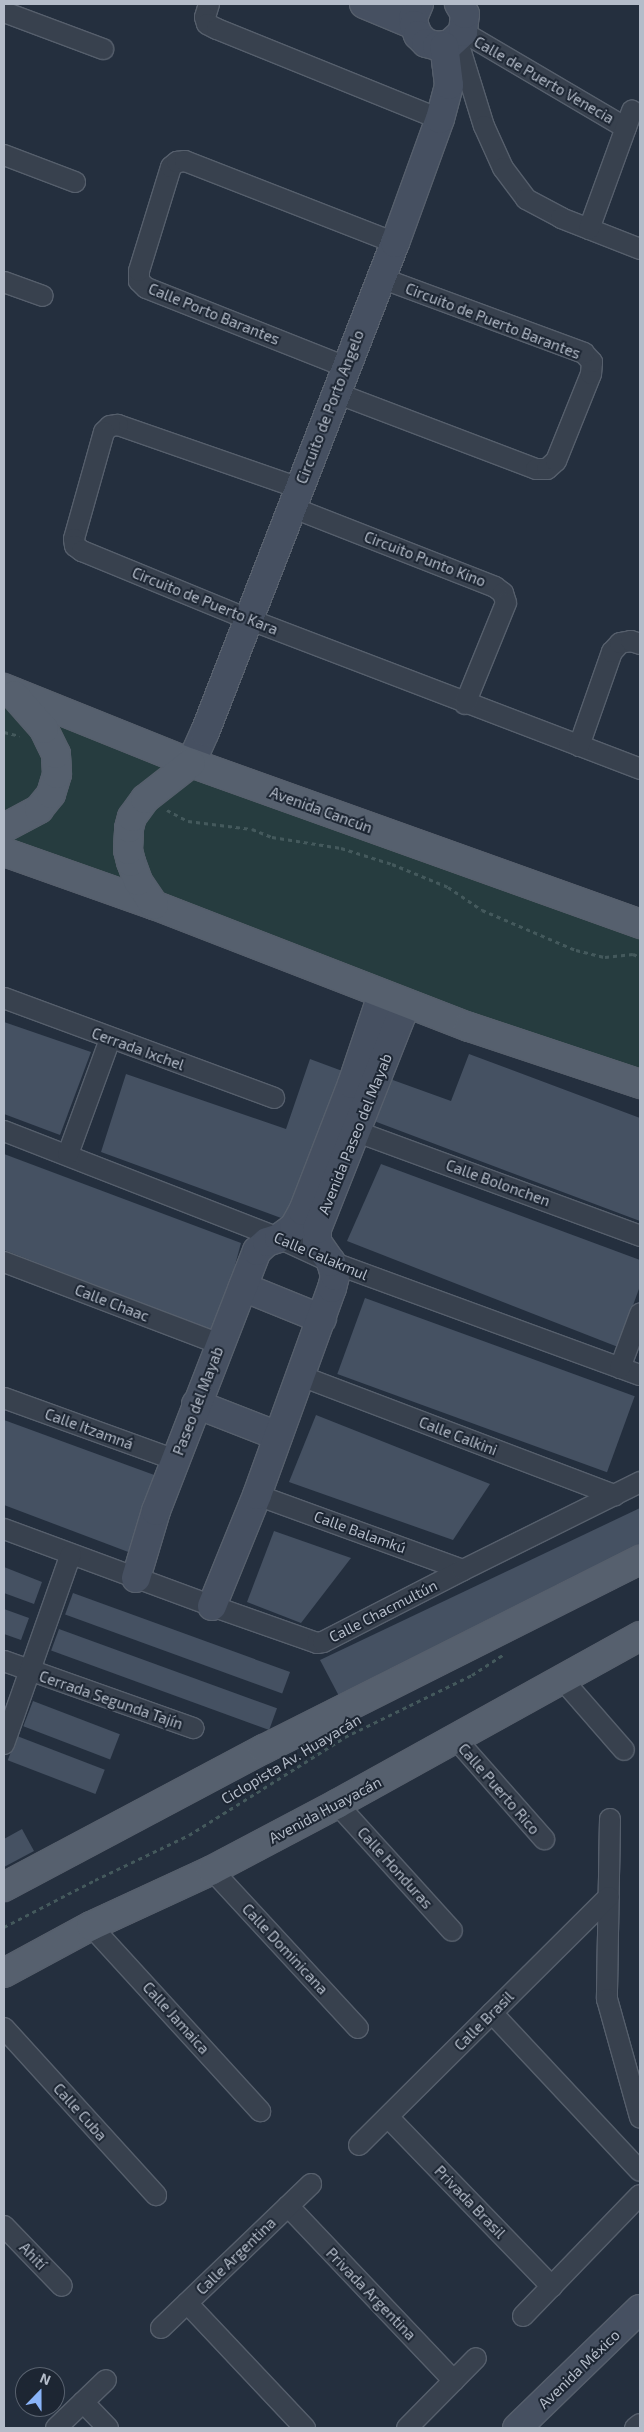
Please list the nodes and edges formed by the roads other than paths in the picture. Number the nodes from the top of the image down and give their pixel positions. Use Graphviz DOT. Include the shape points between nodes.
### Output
graph roads {
  1 [pos="209,4"];
  2 [pos="364,4"];
  3 [pos="459,4"];
  4 [pos="4,12"];
  5 [pos="416,15"];
  6 [pos="454,39"];
  7 [pos="103,49"];
  8 [pos="440,119"];
  9 [pos="4,155"];
  10 [pos="75,182"];
  11 [pos="589,229"];
  12 [pos="395,243"];
  13 [pos="640,249"];
  14 [pos="381,278"];
  15 [pos="4,282"];
  16 [pos="43,296"];
  17 [pos="346,367"];
  18 [pos="336,393"];
  19 [pos="295,498"];
  20 [pos="248,619"];
  21 [pos="640,644"];
  22 [pos="7,690"];
  23 [pos="466,704"];
  24 [pos="579,746"];
  25 [pos="191,763"];
  26 [pos="640,769"];
  27 [pos="4,828"];
  28 [pos="4,852"];
  29 [pos="154,905"];
  30 [pos="640,924"];
  31 [pos="4,998"];
  32 [pos="394,999"];
  33 [pos="110,1039"];
  34 [pos="640,1084"];
  35 [pos="274,1098"];
  36 [pos="4,1131"];
  37 [pos="355,1131"];
  38 [pos="68,1154"];
  39 [pos="640,1236"];
  40 [pos="279,1238"];
  41 [pos="4,1262"];
  42 [pos="331,1262"];
  43 [pos="243,1287"];
  44 [pos="640,1314"];
  45 [pos="322,1320"];
  46 [pos="220,1344"];
  47 [pos="620,1368"];
  48 [pos="640,1375"];
  49 [pos="301,1376"];
  50 [pos="4,1398"];
  51 [pos="196,1404"];
  52 [pos="278,1436"];
  53 [pos="175,1460"];
  54 [pos="640,1482"];
  55 [pos="257,1495"];
  56 [pos="615,1495"];
  57 [pos="4,1529"];
  58 [pos="71,1554"];
  59 [pos="640,1560"];
  60 [pos="463,1570"];
  61 [pos="136,1578"];
  62 [pos="212,1606"];
  63 [pos="640,1636"];
  64 [pos="4,1661"];
  65 [pos="30,1671"];
  66 [pos="562,1679"];
  67 [pos="193,1728"];
  68 [pos="455,1738"];
  69 [pos="4,1744"];
  70 [pos="624,1750"];
  71 [pos="337,1804"];
  72 [pos="610,1818"];
  73 [pos="544,1839"];
  74 [pos="212,1870"];
  75 [pos="4,1887"];
  76 [pos="609,1896"];
  77 [pos="92,1926"];
  78 [pos="452,1931"];
  79 [pos="4,1973"];
  80 [pos="492,2013"];
  81 [pos="4,2028"];
  82 [pos="358,2028"];
  83 [pos="260,2111"];
  84 [pos="388,2117"];
  85 [pos="640,2117"];
  86 [pos="359,2145"];
  87 [pos="640,2171"];
  88 [pos="311,2184"];
  89 [pos="156,2195"];
  90 [pos="640,2195"];
  91 [pos="288,2206"];
  92 [pos="4,2226"];
  93 [pos="62,2286"];
  94 [pos="552,2286"];
  95 [pos="187,2303"];
  96 [pos="640,2309"];
  97 [pos="523,2316"];
  98 [pos="161,2328"];
  99 [pos="476,2358"];
  100 [pos="106,2380"];
  101 [pos="454,2381"];
  102 [pos="83,2402"];
  103 [pos="640,2424"];
  104 [pos="56,2428"];
  105 [pos="108,2428"];
  106 [pos="305,2428"];
  107 [pos="407,2428"];
  108 [pos="517,2428"];
  109 [pos="635,2428"];
  1 -- 8 [label="street" via="205,17 212,27"];
  2 -- 5 [label="street"];
  3 -- 6 [label="street, Circuito de Porto Angelo" via="465,14"];
  4 -- 7 [label="street"];
  5 -- 6 [label="street" via="418,35 426,43"];
  6 -- 8 [label="street, Circuito de Porto Angelo" via="449,85"];
  6 -- 11 [label="street" via="484,126 503,168 526,199 560,218"];
  6 -- 11 [label="street, Calle de Puerto Venecia" via="629,119"];
  8 -- 12 [label="street, Circuito de Porto Angelo"];
  9 -- 10 [label="street"];
  11 -- 13 [label="street"];
  12 -- 14 [label="street, Circuito de Porto Angelo"];
  12 -- 17 [label="street, Calle Porto Barantes" via="185,161 177,162 171,168 139,281 146,288"];
  14 -- 17 [label="street, Circuito de Porto Angelo"];
  14 -- 18 [label="street, Circuito de Puerto Barantes" via="584,353 592,362 591,374 556,461 547,469 536,469"];
  15 -- 16 [label="street"];
  17 -- 18 [label="street, Circuito de Porto Angelo"];
  18 -- 19 [label="street, Circuito de Porto Angelo"];
  19 -- 20 [label="street, Circuito de Porto Angelo"];
  19 -- 20 [label="street, Circuito de Puerto Kara" via="118,425 110,426 104,432 74,539 75,546"];
  19 -- 23 [label="street, Circuito Punto Kino" via="503,593 506,603"];
  20 -- 23 [label="street, Circuito de Puerto Kara"];
  20 -- 25 [label="street, Circuito de Porto Angelo"];
  21 -- 24 [label="street" via="631,641 620,643 612,652"];
  22 -- 25 [label="main road, Avenida Cancún"];
  22 -- 27 [label="main road" via="44,729 52,743 57,766 50,794 39,810"];
  23 -- 24 [label="street, Circuito de Puerto Kara"];
  24 -- 26 [label="street, Circuito de Puerto Kara"];
  25 -- 29 [label="main road" via="152,793 132,818 128,850 138,881"];
  25 -- 30 [label="main road, Avenida Cancún"];
  28 -- 29 [label="main road"];
  29 -- 32 [label="main road"];
  31 -- 33 [label="street, Cerrada Ixchel"];
  32 -- 34 [label="main road"];
  32 -- 37 [label="street, Avenida Paseo del Mayab"];
  32 -- 40 [label="street, Avenida Paseo del Mayab" via="352,1084 303,1211 294,1227"];
  33 -- 35 [label="street, Cerrada Ixchel"];
  33 -- 38 [label="street"];
  36 -- 38 [label="street, Calle Calakmul"];
  37 -- 39 [label="street, Calle Bolonchen"];
  37 -- 42 [label="street, Avenida Paseo del Mayab" via="317,1229 317,1242"];
  38 -- 40 [label="street, Calle Calakmul"];
  40 -- 42 [label="street, Calle Calakmul"];
  40 -- 43 [label="street, Paseo del Mayab" via="267,1242 257,1251"];
  41 -- 46 [label="street, Calle Chaac"];
  42 -- 45 [label="street" via="335,1276"];
  42 -- 47 [label="street, Calle Calakmul"];
  43 -- 45 [label="street"];
  43 -- 46 [label="street, Paseo del Mayab"];
  44 -- 47 [label="street"];
  45 -- 49 [label="street"];
  46 -- 51 [label="street, Paseo del Mayab"];
  47 -- 48 [label="street, Calle Calakmul"];
  49 -- 52 [label="street"];
  49 -- 56 [label="street, Calle Calkini"];
  50 -- 53 [label="street, Calle Itzamná"];
  51 -- 52 [label="street"];
  51 -- 53 [label="street, Paseo del Mayab"];
  52 -- 55 [label="street"];
  53 -- 61 [label="street, Paseo del Mayab"];
  54 -- 56 [label="street, Calle Chacmultún"];
  55 -- 60 [label="street, Calle Balamkú"];
  55 -- 62 [label="street"];
  56 -- 60 [label="street, Calle Chacmultún"];
  57 -- 58 [label="street, Calle Chacmultún"];
  58 -- 61 [label="street, Calle Chacmultún"];
  58 -- 65 [label="street"];
  59 -- 75 [label="main road" via="264,1749"];
  60 -- 62 [label="street, Calle Chacmultún" via="323,1642"];
  61 -- 62 [label="street, Calle Chacmultún"];
  63 -- 66 [label="main road, Avenida Huayacán"];
  64 -- 65 [label="street, Cerrada Segunda Tajín"];
  65 -- 67 [label="street, Cerrada Segunda Tajín"];
  65 -- 69 [label="street"];
  66 -- 68 [label="main road, Avenida Huayacán"];
  66 -- 70 [label="street"];
  68 -- 71 [label="main road, Avenida Huayacán"];
  68 -- 73 [label="street, Calle Puerto Rico"];
  71 -- 74 [label="main road, Avenida Huayacán"];
  71 -- 78 [label="street, Calle Honduras"];
  72 -- 76 [label="street"];
  74 -- 77 [label="main road, Avenida Huayacán"];
  74 -- 82 [label="street, Calle Dominicana"];
  76 -- 80 [label="street, Calle Brasil"];
  76 -- 85 [label="street" via="607,1999"];
  77 -- 79 [label="main road, Avenida Huayacán"];
  77 -- 83 [label="street, Calle Jamaica"];
  80 -- 84 [label="street, Calle Brasil"];
  80 -- 87 [label="street"];
  81 -- 89 [label="street, Calle Cuba"];
  84 -- 86 [label="street, Calle Brasil"];
  84 -- 94 [label="street, Privada Brasil"];
  88 -- 91 [label="street, Calle Argentina"];
  90 -- 94 [label="street"];
  91 -- 95 [label="street, Calle Argentina"];
  91 -- 101 [label="street, Privada Argentina"];
  92 -- 93 [label="street, Ahití"];
  94 -- 97 [label="street"];
  95 -- 98 [label="street, Calle Argentina"];
  95 -- 106 [label="street"];
  96 -- 108 [label="street, Avenida México"];
  99 -- 101 [label="street"];
  100 -- 102 [label="street"];
  101 -- 107 [label="street"];
  102 -- 104 [label="street"];
  102 -- 105 [label="street"];
  103 -- 109 [label="street"];
}
